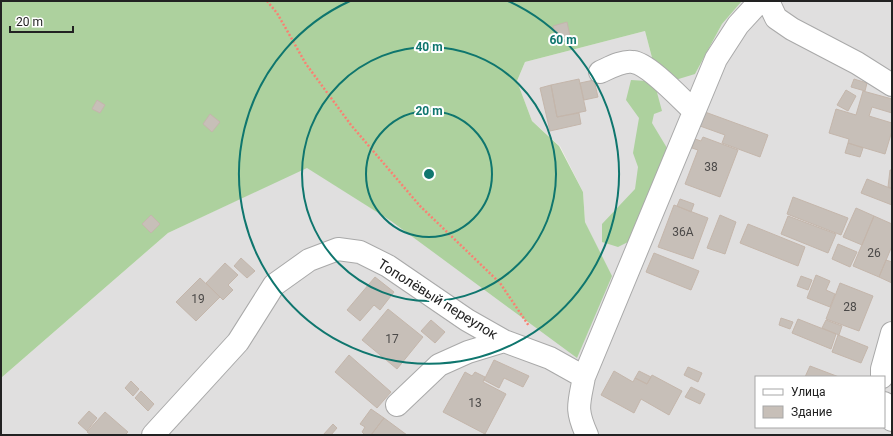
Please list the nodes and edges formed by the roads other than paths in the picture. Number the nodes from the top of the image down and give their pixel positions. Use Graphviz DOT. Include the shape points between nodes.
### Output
graph roads {
  1 [pos="760,1"];
  2 [pos="768,1"];
  3 [pos="600,72"];
  4 [pos="892,86"];
  5 [pos="694,111"];
  6 [pos="892,333"];
  7 [pos="504,341"];
  8 [pos="882,376"];
  9 [pos="584,377"];
  10 [pos="397,405"];
  11 [pos="885,405"];
  12 [pos="892,420"];
  13 [pos="153,435"];
  14 [pos="587,435"];
  1 -- 5 [label="street" via="738,25 716,59"];
  2 -- 4 [label="street" via="776,18 792,29 857,63"];
  3 -- 5 [label="street" via="622,63 633,62 645,67"];
  5 -- 9 [label="street"];
  6 -- 8 [label="street"];
  7 -- 9 [label="street, Тополёвый переулок" via="550,358"];
  7 -- 10 [label="street" via="468,352 439,365"];
  7 -- 13 [label="street, Тополёвый переулок" via="467,320 388,266 360,252 338,249 309,260 274,285 238,342"];
  9 -- 14 [label="street" via="578,408 579,418"];
  11 -- 12 [label="street"];
}
